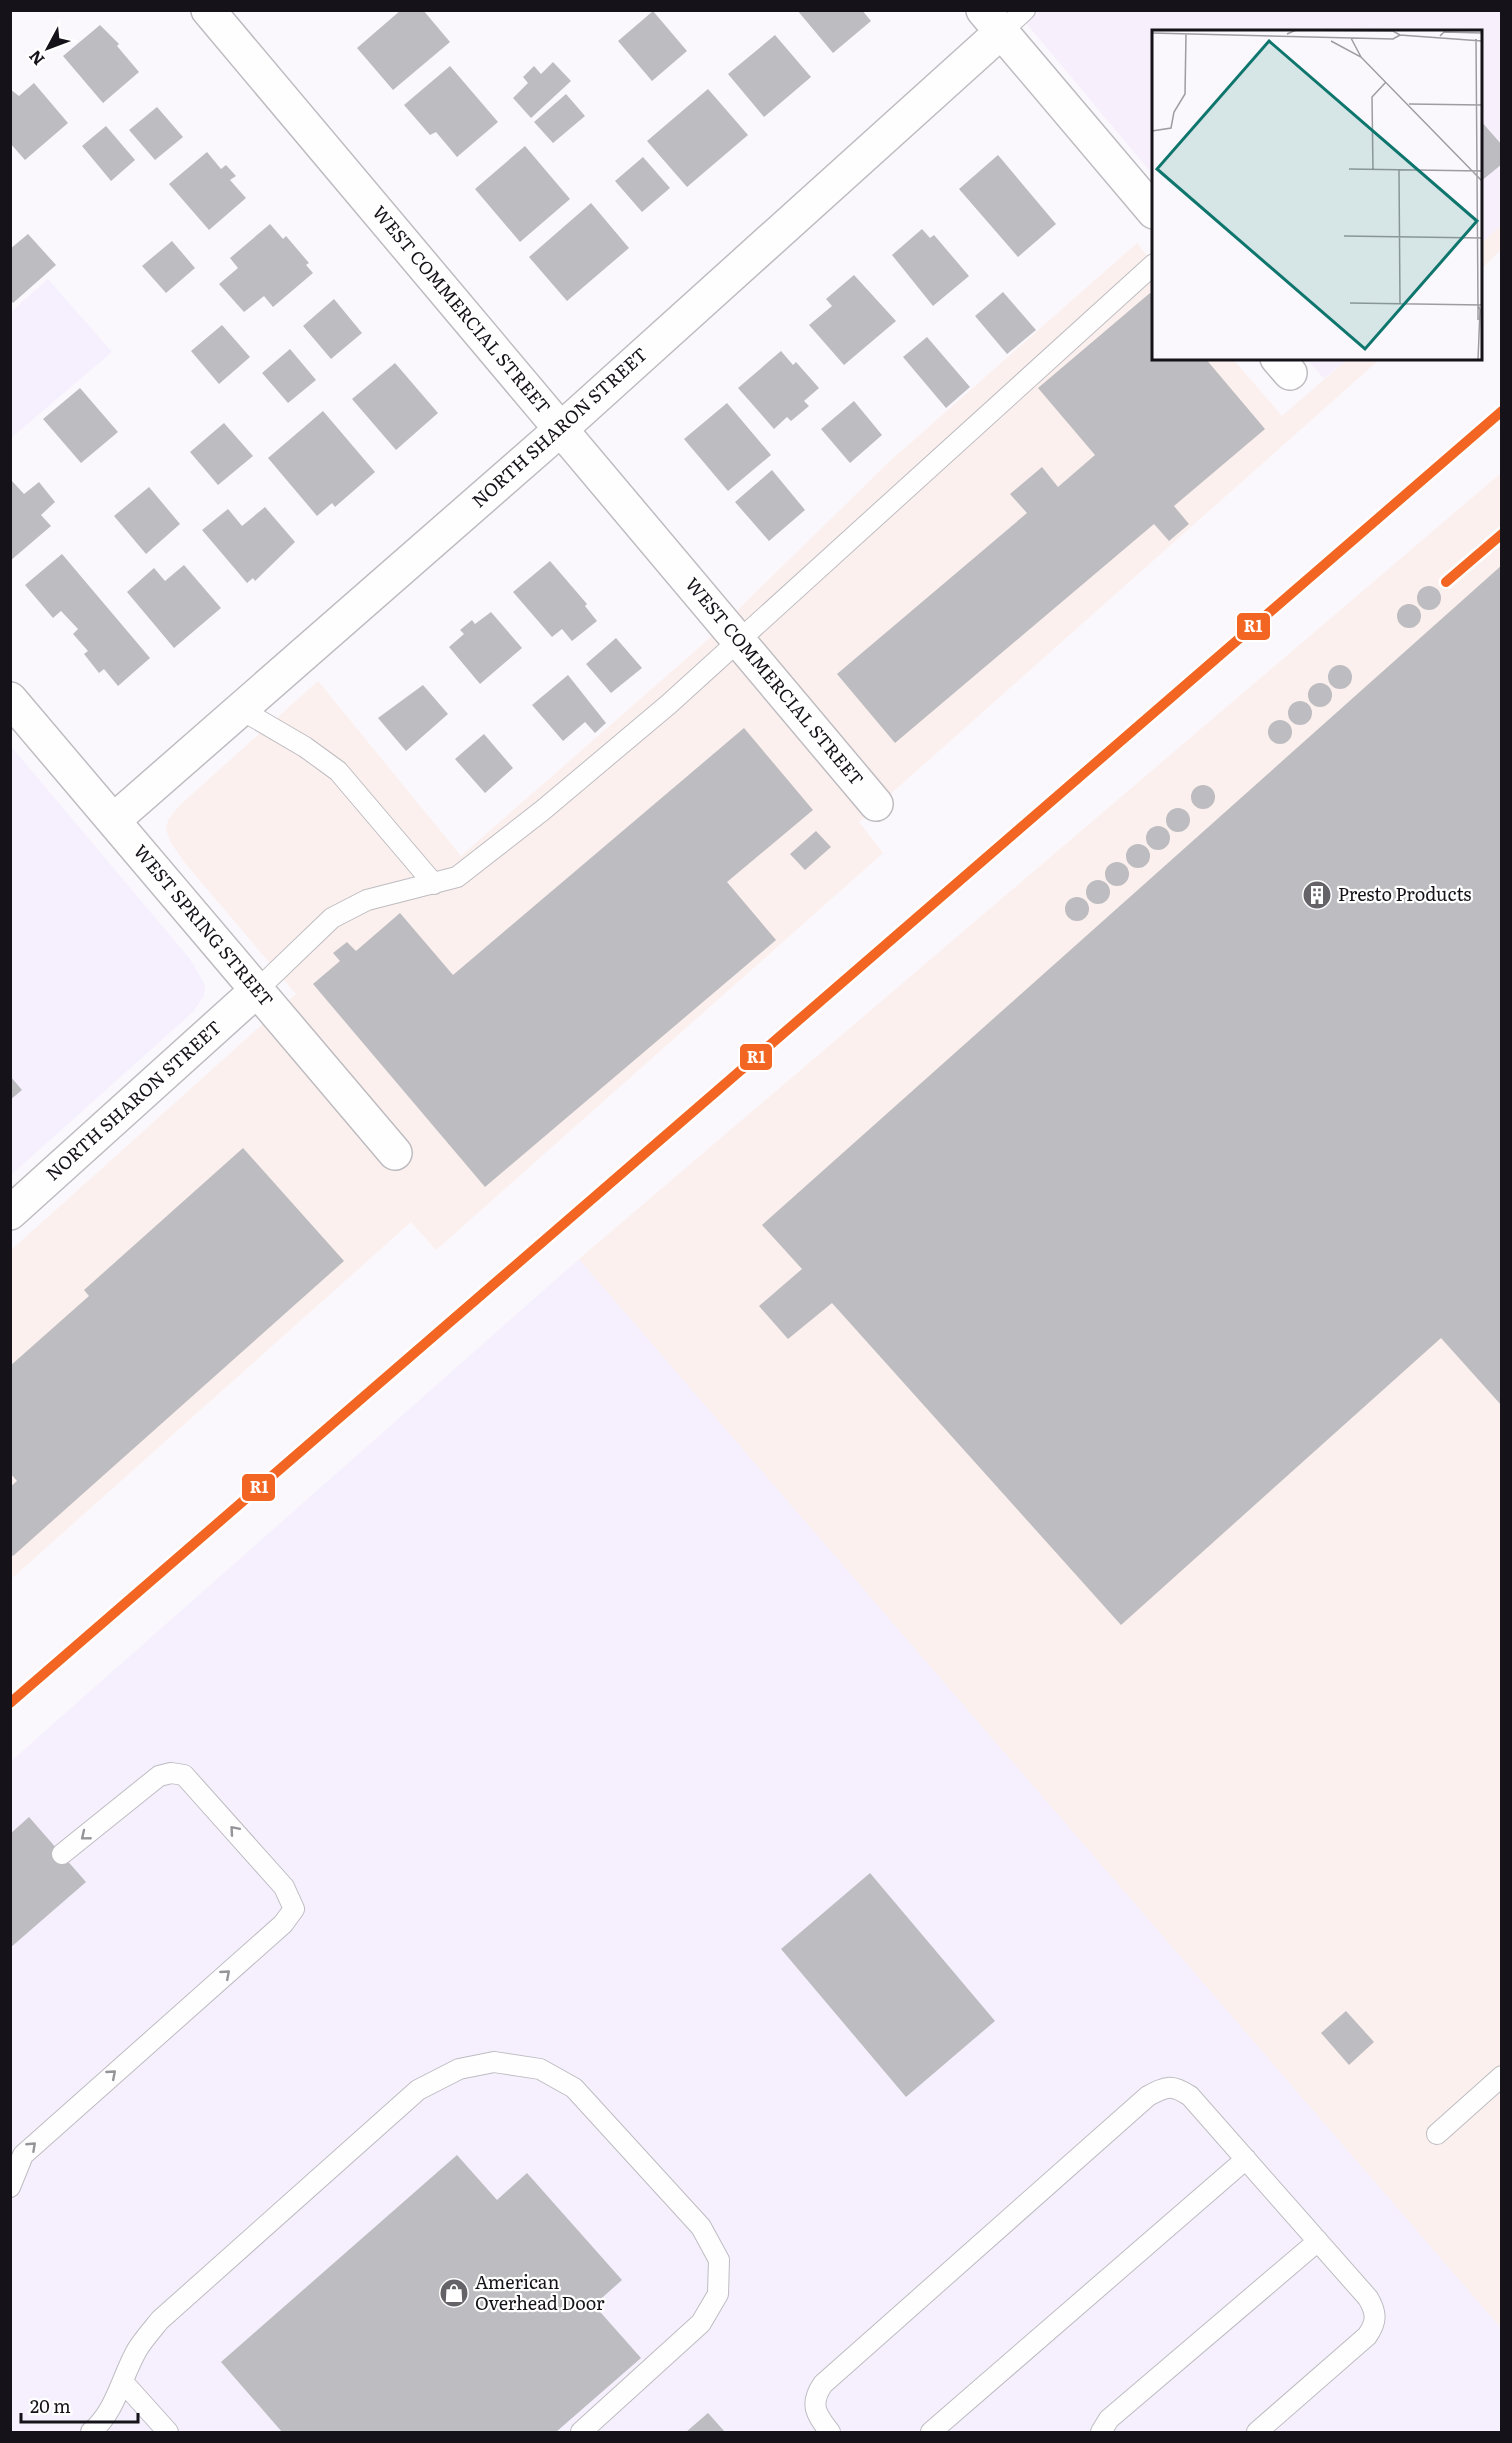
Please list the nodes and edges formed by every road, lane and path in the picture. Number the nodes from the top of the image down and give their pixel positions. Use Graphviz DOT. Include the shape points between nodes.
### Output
graph roads {
  1 [pos="208,10"];
  2 [pos="1025,10"];
  3 [pos="992,21"];
  4 [pos="1152,210"];
  5 [pos="1152,266"];
  6 [pos="561,429"];
  7 [pos="740,640"];
  8 [pos="10,699"];
  9 [pos="240,709"];
  10 [pos="876,804"];
  11 [pos="114,820"];
  12 [pos="434,884"];
  13 [pos="257,990"];
  14 [pos="395,1153"];
  15 [pos="10,1213"];
  16 [pos="62,1854"];
  17 [pos="1502,2076"];
  18 [pos="1437,2134"];
  19 [pos="1246,2159"];
  20 [pos="10,2187"];
  21 [pos="1318,2241"];
  22 [pos="123,2382"];
  23 [pos="91,2433"];
  24 [pos="168,2433"];
  25 [pos="581,2433"];
  26 [pos="830,2433"];
  27 [pos="930,2433"];
  28 [pos="1101,2433"];
  29 [pos="1257,2433"];
  1 -- 6 [label="street, WEST COMMERCIAL STREET"];
  2 -- 3 [label="lane"];
  3 -- 4 [label="street"];
  3 -- 6 [label="street, NORTH SHARON STREET"];
  5 -- 7 [label="lane"];
  6 -- 7 [label="street, WEST COMMERCIAL STREET"];
  6 -- 9 [label="street, NORTH SHARON STREET"];
  7 -- 10 [label="street, WEST COMMERCIAL STREET"];
  7 -- 12 [label="lane" via="543,810 457,877"];
  8 -- 11 [label="street, WEST SPRING STREET"];
  9 -- 11 [label="street, NORTH SHARON STREET"];
  9 -- 12 [label="lane" via="338,771"];
  11 -- 13 [label="street, WEST SPRING STREET"];
  12 -- 13 [label="lane" via="367,900 332,918"];
  13 -- 14 [label="street, WEST SPRING STREET"];
  13 -- 15 [label="street, NORTH SHARON STREET"];
  20 -- 16 [label="lane, one-way" via="22,2155 283,1924 294,1909 284,1887 184,1775 159,1776"];
  17 -- 18 [label="lane"];
  19 -- 21 [label="lane"];
  19 -- 26 [label="lane" via="1178,2087 1164,2088 1148,2096 823,2384 815,2395 814,2411"];
  19 -- 27 [label="lane"];
  21 -- 28 [label="lane" via="1109,2420"];
  21 -- 29 [label="lane" via="1368,2298 1376,2312 1374,2326"];
  22 -- 23 [label="lane"];
  22 -- 24 [label="lane"];
  22 -- 25 [label="lane" via="137,2351 160,2320 418,2090 459,2069 494,2062 540,2069 574,2088 701,2228 719,2260 718,2294 701,2323"];
}
